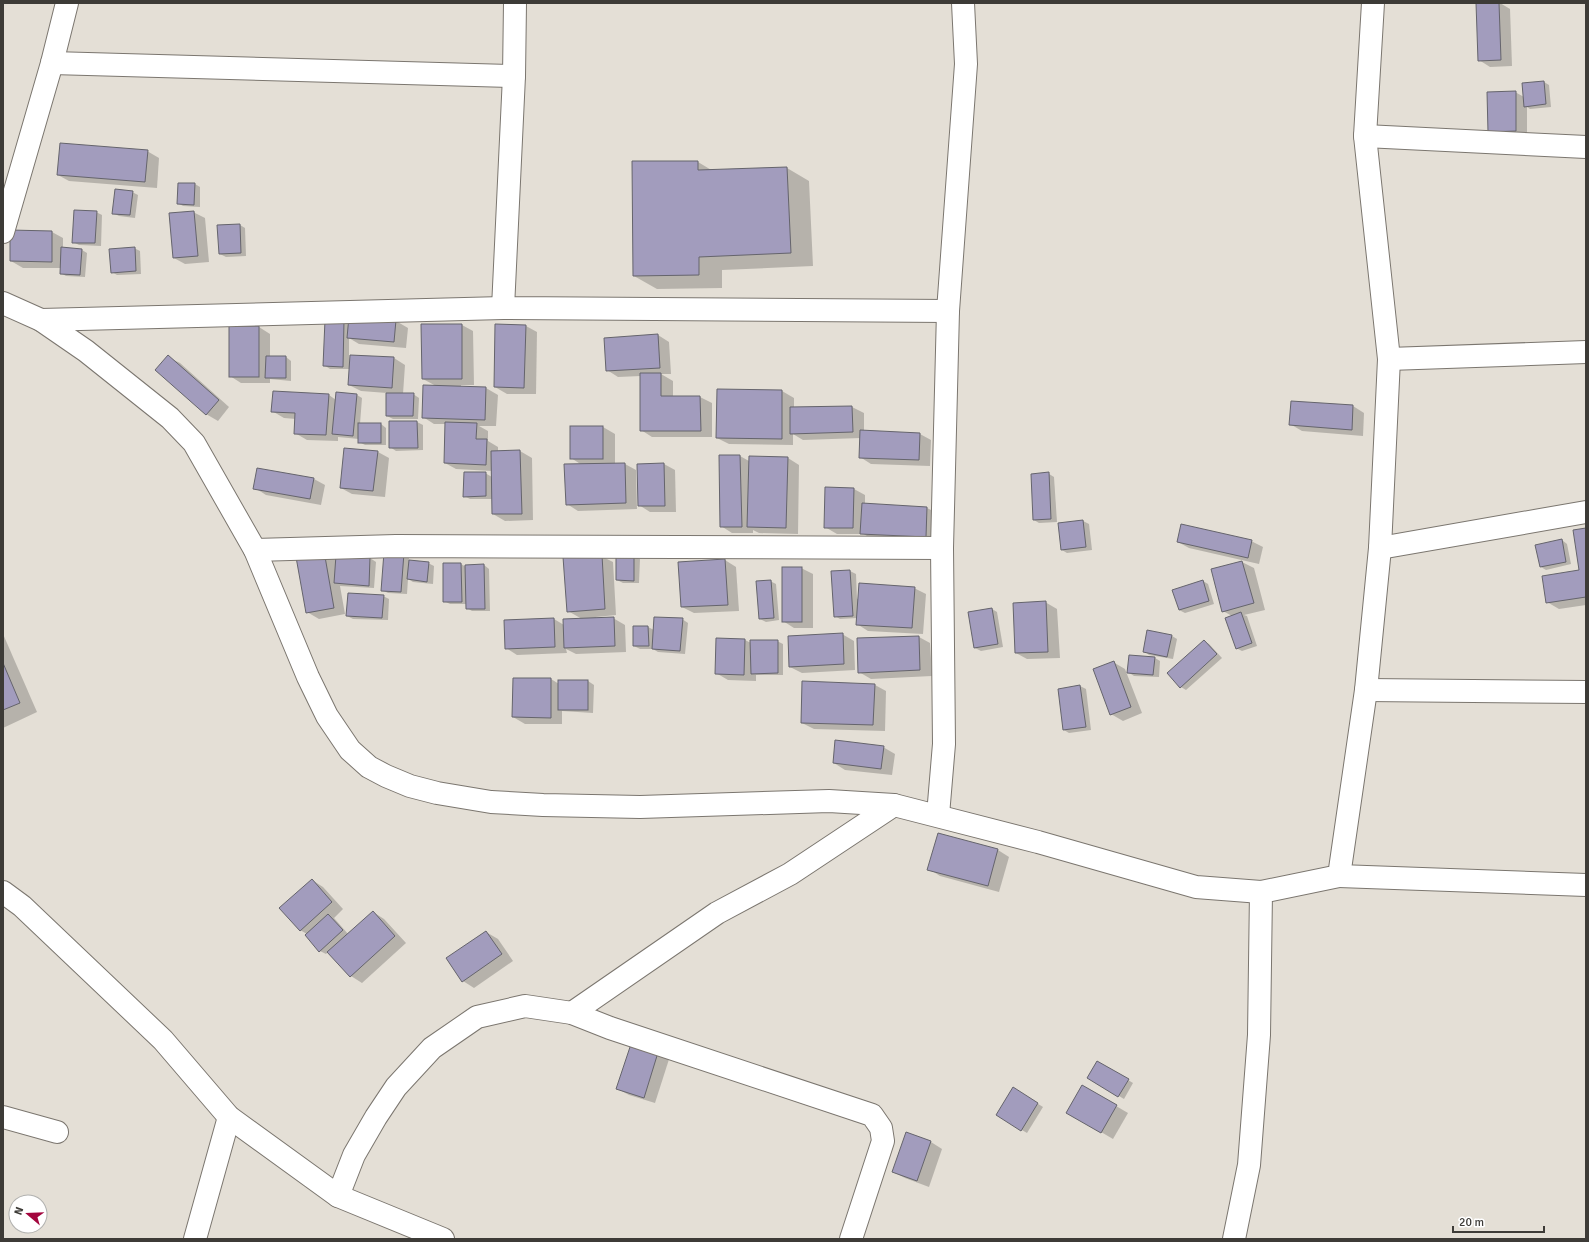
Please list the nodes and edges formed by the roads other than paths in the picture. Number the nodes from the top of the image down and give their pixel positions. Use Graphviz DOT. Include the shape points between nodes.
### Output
graph roads {
  1 [pos="67,3"];
  2 [pos="515,3"];
  3 [pos="963,3"];
  4 [pos="1373,3"];
  5 [pos="52,63"];
  6 [pos="514,76"];
  7 [pos="1365,136"];
  8 [pos="1586,147"];
  9 [pos="3,232"];
  10 [pos="3,303"];
  11 [pos="503,308"];
  12 [pos="948,310"];
  13 [pos="41,320"];
  14 [pos="1586,352"];
  15 [pos="1389,359"];
  16 [pos="1586,512"];
  17 [pos="942,548"];
  18 [pos="1380,548"];
  19 [pos="255,550"];
  20 [pos="1366,690"];
  21 [pos="1586,692"];
  22 [pos="894,805"];
  23 [pos="938,816"];
  24 [pos="1339,876"];
  25 [pos="1586,885"];
  26 [pos="3,892"];
  27 [pos="1261,892"];
  28 [pos="572,1013"];
  29 [pos="3,1117"];
  30 [pos="229,1117"];
  31 [pos="57,1132"];
  32 [pos="338,1196"];
  33 [pos="195,1239"];
  34 [pos="443,1239"];
  35 [pos="851,1239"];
  36 [pos="1234,1239"];
  1 -- 5 [label="street"];
  2 -- 6 [label="street"];
  3 -- 12 [label="street" via="966,64"];
  4 -- 7 [label="street"];
  5 -- 6 [label="street"];
  5 -- 9 [label="street"];
  6 -- 11 [label="street"];
  7 -- 8 [label="street"];
  7 -- 15 [label="street"];
  10 -- 13 [label="street"];
  11 -- 12 [label="street"];
  11 -- 13 [label="street"];
  12 -- 17 [label="street"];
  13 -- 19 [label="street" via="125,381 170,418 194,443"];
  14 -- 15 [label="street"];
  15 -- 18 [label="street"];
  16 -- 18 [label="street"];
  17 -- 19 [label="street" via="396,546"];
  17 -- 23 [label="street" via="944,744"];
  18 -- 20 [label="street"];
  19 -- 22 [label="street" via="327,716 350,750 369,767 410,786 491,802 543,805 640,807 829,801"];
  20 -- 21 [label="street"];
  20 -- 24 [label="street"];
  22 -- 23 [label="street"];
  22 -- 28 [label="street" via="790,874 717,913"];
  23 -- 27 [label="street" via="1196,888"];
  24 -- 25 [label="street"];
  24 -- 27 [label="street"];
  26 -- 30 [label="street" via="22,906 163,1040"];
  27 -- 36 [label="street" via="1259,1035 1249,1165"];
  28 -- 32 [label="street" via="525,1006 477,1016 432,1048 396,1087 376,1117 354,1155"];
  28 -- 35 [label="street" via="872,1115 881,1128 883,1141"];
  29 -- 31 [label="street"];
  30 -- 32 [label="street"];
  30 -- 33 [label="street"];
  32 -- 34 [label="street"];
}
